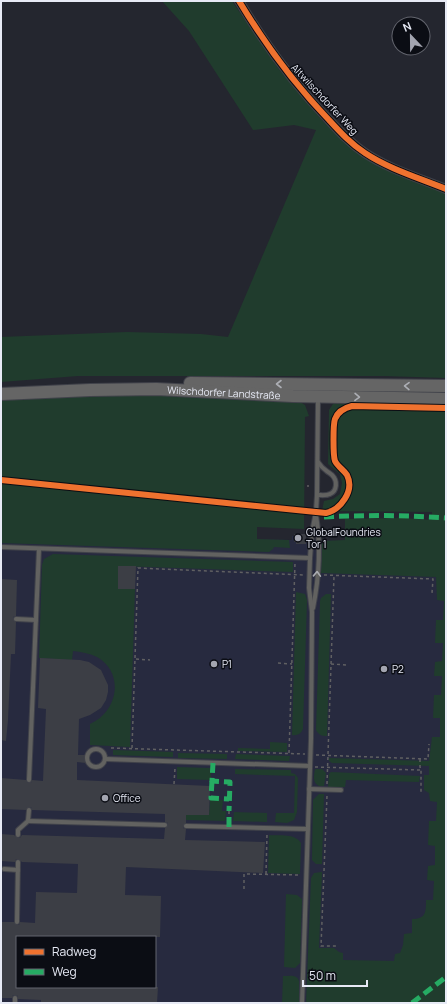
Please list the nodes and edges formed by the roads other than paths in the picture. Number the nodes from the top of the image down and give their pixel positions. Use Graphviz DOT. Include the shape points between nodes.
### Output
graph roads {
  1 [pos="239,1"];
  2 [pos="446,189"];
  3 [pos="1,386"];
  4 [pos="446,386"];
  5 [pos="318,390"];
  6 [pos="1,394"];
  7 [pos="446,398"];
  8 [pos="318,461"];
  9 [pos="317,495"];
  10 [pos="316,512"];
  11 [pos="1,547"];
  12 [pos="39,549"];
  13 [pos="310,558"];
  14 [pos="312,612"];
  15 [pos="16,619"];
  16 [pos="36,620"];
  17 [pos="105,759"];
  18 [pos="310,766"];
  19 [pos="29,780"];
  20 [pos="309,789"];
  21 [pos="341,790"];
  22 [pos="29,810"];
  23 [pos="28,821"];
  24 [pos="165,825"];
  25 [pos="186,826"];
  26 [pos="308,830"];
  27 [pos="18,835"];
  28 [pos="18,862"];
  29 [pos="4,869"];
  30 [pos="18,870"];
  31 [pos="17,922"];
  32 [pos="302,1003"];
  1 -- 2 [label="street, Altwilschdorfer Weg" via="282,66 347,139 380,162"];
  5 -- 3 [label="main road, Wilschdorfer Landstraße, one-way" via="142,382"];
  4 -- 5 [label="main road, Wilschdorfer Landstraße, one-way"];
  5 -- 6 [label="main road, Wilschdorfer Landstraße" via="90,390"];
  5 -- 7 [label="main road, Wilschdorfer Landstraße, one-way"];
  5 -- 8 [label="lane"];
  8 -- 9 [label="lane"];
  8 -- 9 [label="lane" via="322,469 335,479 336,486 330,494"];
  9 -- 10 [label="lane"];
  10 -- 13 [label="lane"];
  14 -- 10 [label="lane, one-way" via="317,589 319,532"];
  11 -- 12 [label="lane"];
  12 -- 13 [label="lane"];
  12 -- 16 [label="lane"];
  13 -- 14 [label="lane" via="309,588"];
  14 -- 18 [label="lane"];
  15 -- 16 [label="lane"];
  16 -- 19 [label="lane"];
  17 -- 17 [label="lane" via="102,751 97,749 87,755 92,766 103,765"];
  17 -- 18 [label="lane"];
  18 -- 20 [label="lane"];
  20 -- 21 [label="lane"];
  20 -- 26 [label="lane"];
  22 -- 23 [label="lane"];
  23 -- 24 [label="lane"];
  23 -- 27 [label="lane" via="18,830"];
  25 -- 26 [label="lane"];
  26 -- 32 [label="lane"];
  28 -- 30 [label="lane"];
  29 -- 30 [label="lane"];
  30 -- 31 [label="lane"];
}
